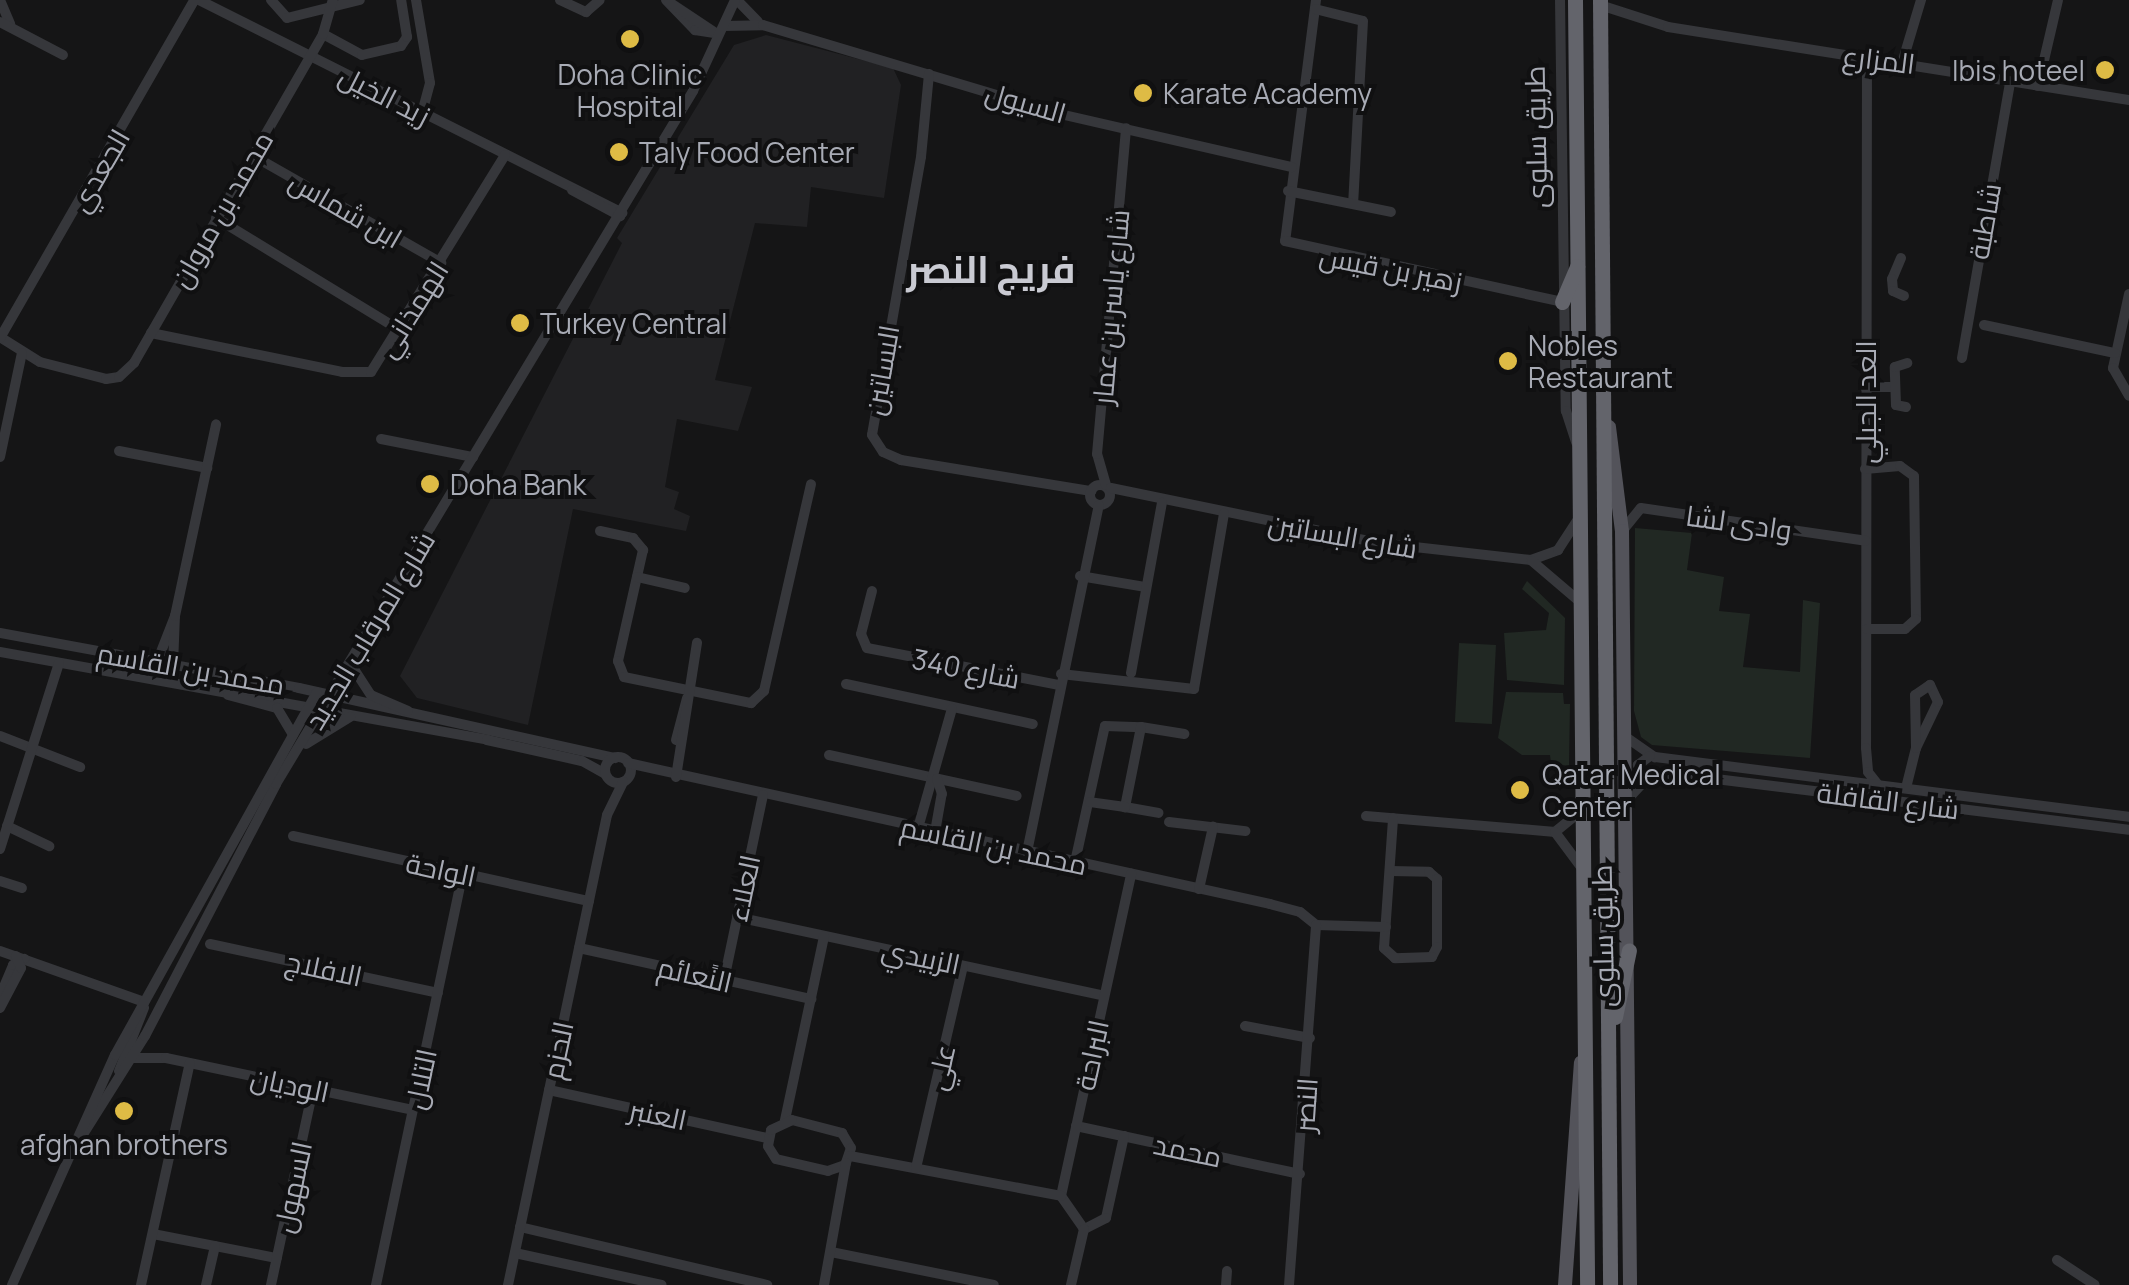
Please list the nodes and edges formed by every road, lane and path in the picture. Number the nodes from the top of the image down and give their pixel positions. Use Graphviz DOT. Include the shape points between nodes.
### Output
graph roads {
  1 [pos="0,0"];
  2 [pos="197,0"];
  3 [pos="271,0"];
  4 [pos="360,0"];
  5 [pos="401,0"];
  6 [pos="416,0"];
  7 [pos="560,0"];
  8 [pos="600,0"];
  9 [pos="733,0"];
  10 [pos="1560,0"];
  11 [pos="1575,0"];
  12 [pos="1921,0"];
  13 [pos="2058,0"];
  14 [pos="667,1"];
  15 [pos="334,3"];
  16 [pos="1600,3"];
  17 [pos="1315,4"];
  18 [pos="1628,19"];
  19 [pos="5,23"];
  20 [pos="763,25"];
  21 [pos="717,30"];
  22 [pos="322,34"];
  23 [pos="1600,34"];
  24 [pos="63,55"];
  25 [pos="308,56"];
  26 [pos="1866,56"];
  27 [pos="1903,60"];
  28 [pos="929,74"];
  29 [pos="2010,84"];
  30 [pos="2038,86"];
  31 [pos="2129,100"];
  32 [pos="422,113"];
  33 [pos="1126,128"];
  34 [pos="252,154"];
  35 [pos="505,155"];
  36 [pos="1292,167"];
  37 [pos="1288,190"];
  38 [pos="1353,204"];
  39 [pos="1391,212"];
  40 [pos="621,215"];
  41 [pos="214,221"];
  42 [pos="1580,258"];
  43 [pos="1901,258"];
  44 [pos="441,263"];
  45 [pos="1892,279"];
  46 [pos="1866,281"];
  47 [pos="2129,294"];
  48 [pos="1904,296"];
  49 [pos="1562,302"];
  50 [pos="1984,325"];
  51 [pos="402,331"];
  52 [pos="151,333"];
  53 [pos="0,338"];
  54 [pos="22,353"];
  55 [pos="2115,353"];
  56 [pos="1962,358"];
  57 [pos="1907,364"];
  58 [pos="1865,386"];
  59 [pos="1895,388"];
  60 [pos="2129,396"];
  61 [pos="1606,406"];
  62 [pos="1906,408"];
  63 [pos="216,424"];
  64 [pos="381,439"];
  65 [pos="1582,448"];
  66 [pos="119,451"];
  67 [pos="0,457"];
  68 [pos="473,457"];
  69 [pos="207,468"];
  70 [pos="1865,469"];
  71 [pos="811,484"];
  72 [pos="1109,487"];
  73 [pos="1094,501"];
  74 [pos="1159,502"];
  75 [pos="1582,511"];
  76 [pos="1224,514"];
  77 [pos="600,531"];
  78 [pos="1622,531"];
  79 [pos="1866,541"];
  80 [pos="1531,560"];
  81 [pos="1080,576"];
  82 [pos="637,577"];
  83 [pos="1146,587"];
  84 [pos="685,588"];
  85 [pos="872,591"];
  86 [pos="1584,610"];
  87 [pos="175,616"];
  88 [pos="1867,628"];
  89 [pos="0,632"];
  90 [pos="697,643"];
  91 [pos="0,652"];
  92 [pos="156,662"];
  93 [pos="350,663"];
  94 [pos="59,664"];
  95 [pos="173,664"];
  96 [pos="1131,673"];
  97 [pos="1060,679"];
  98 [pos="846,684"];
  99 [pos="219,689"];
  100 [pos="690,693"];
  101 [pos="323,694"];
  102 [pos="310,706"];
  103 [pos="322,708"];
  104 [pos="952,708"];
  105 [pos="352,716"];
  106 [pos="417,718"];
  107 [pos="1033,724"];
  108 [pos="1141,727"];
  109 [pos="1184,734"];
  110 [pos="1623,734"];
  111 [pos="292,735"];
  112 [pos="0,736"];
  113 [pos="32,748"];
  114 [pos="1866,748"];
  115 [pos="1916,748"];
  116 [pos="294,755"];
  117 [pos="829,755"];
  118 [pos="1651,756"];
  119 [pos="615,758"];
  120 [pos="628,763"];
  121 [pos="80,767"];
  122 [pos="606,776"];
  123 [pos="671,776"];
  124 [pos="936,778"];
  125 [pos="1647,778"];
  126 [pos="625,781"];
  127 [pos="1853,781"];
  128 [pos="1878,784"];
  129 [pos="1906,788"];
  130 [pos="763,795"];
  131 [pos="1017,796"];
  132 [pos="0,802"];
  133 [pos="1090,802"];
  134 [pos="1624,805"];
  135 [pos="1585,806"];
  136 [pos="14,807"];
  137 [pos="1125,807"];
  138 [pos="1158,813"];
  139 [pos="607,816"];
  140 [pos="1366,816"];
  141 [pos="2129,816"];
  142 [pos="1394,818"];
  143 [pos="1169,822"];
  144 [pos="7,826"];
  145 [pos="1212,827"];
  146 [pos="918,828"];
  147 [pos="2129,830"];
  148 [pos="1245,831"];
  149 [pos="934,832"];
  150 [pos="1555,832"];
  151 [pos="293,836"];
  152 [pos="49,846"];
  153 [pos="0,849"];
  154 [pos="1027,852"];
  155 [pos="1078,863"];
  156 [pos="1583,870"];
  157 [pos="1390,871"];
  158 [pos="463,874"];
  159 [pos="1130,874"];
  160 [pos="0,882"];
  161 [pos="22,888"];
  162 [pos="1199,889"];
  163 [pos="589,901"];
  164 [pos="737,917"];
  165 [pos="1316,925"];
  166 [pos="1386,927"];
  167 [pos="824,936"];
  168 [pos="210,944"];
  169 [pos="579,948"];
  170 [pos="1630,950"];
  171 [pos="0,951"];
  172 [pos="20,958"];
  173 [pos="963,966"];
  174 [pos="724,980"];
  175 [pos="438,992"];
  176 [pos="0,996"];
  177 [pos="1104,996"];
  178 [pos="810,1000"];
  179 [pos="144,1002"];
  180 [pos="0,1008"];
  181 [pos="1587,1023"];
  182 [pos="1245,1026"];
  183 [pos="145,1036"];
  184 [pos="1310,1038"];
  185 [pos="1608,1046"];
  186 [pos="132,1058"];
  187 [pos="166,1058"];
  188 [pos="190,1063"];
  189 [pos="117,1083"];
  190 [pos="313,1089"];
  191 [pos="548,1090"];
  192 [pos="413,1110"];
  193 [pos="784,1120"];
  194 [pos="1076,1126"];
  195 [pos="1124,1136"];
  196 [pos="768,1138"];
  197 [pos="70,1155"];
  198 [pos="848,1159"];
  199 [pos="916,1168"];
  200 [pos="1300,1174"];
  201 [pos="1061,1196"];
  202 [pos="520,1228"];
  203 [pos="1084,1229"];
  204 [pos="153,1234"];
  205 [pos="215,1246"];
  206 [pos="831,1252"];
  207 [pos="514,1254"];
  208 [pos="276,1258"];
  209 [pos="2058,1260"];
  210 [pos="689,1268"];
  211 [pos="1227,1271"];
  212 [pos="950,1280"];
  213 [pos="12,1285"];
  214 [pos="142,1285"];
  215 [pos="206,1285"];
  216 [pos="271,1285"];
  217 [pos="376,1285"];
  218 [pos="508,1285"];
  219 [pos="662,1285"];
  220 [pos="685,1285"];
  221 [pos="767,1285"];
  222 [pos="824,1285"];
  223 [pos="994,1285"];
  224 [pos="1071,1285"];
  225 [pos="1226,1285"];
  226 [pos="1289,1285"];
  227 [pos="1565,1285"];
  228 [pos="1587,1285"];
  229 [pos="1610,1285"];
  230 [pos="1630,1285"];
  231 [pos="2095,1285"];
  1 -- 19 [label="street"];
  2 -- 25 [label="street, زيد الخيل"];
  2 -- 53 [label="street, الجعدي"];
  3 -- 15 [label="street" via="288,18"];
  4 -- 15 [label="street"];
  5 -- 22 [label="street" via="407,36 402,46 362,54"];
  6 -- 32 [label="street" via="430,84"];
  7 -- 8 [label="street" via="586,12"];
  9 -- 20 [label="street, السيول"];
  9 -- 21 [label="street, شارع المرقاب الجديد"];
  10 -- 49 [label="street, طريق سلوى"];
  11 -- 42 [label="highway, طريق سلوى"];
  12 -- 27 [label="street"];
  13 -- 30 [label="street"];
  14 -- 21 [label="street"];
  15 -- 22 [label="street, محمد بن مروان"];
  16 -- 18 [label="street, المزارع"];
  16 -- 23 [label="highway, طريق سلوى"];
  17 -- 36 [label="street, زهير بن قيس"];
  17 -- 38 [label="street" via="1363,21"];
  18 -- 23 [label="street"];
  18 -- 26 [label="street, المزارع"];
  19 -- 24 [label="street"];
  20 -- 21 [label="street, السيول"];
  20 -- 28 [label="street, السيول"];
  21 -- 40 [label="street, شارع المرقاب الجديد"];
  22 -- 25 [label="street, محمد بن مروان"];
  23 -- 61 [label="highway, طريق سلوى"];
  25 -- 32 [label="street, زيد الخيل"];
  25 -- 34 [label="street, محمد بن مروان"];
  26 -- 27 [label="street, المزارع"];
  26 -- 46 [label="street, العد الجبلي"];
  27 -- 29 [label="street, المزارع"];
  28 -- 33 [label="street, السيول"];
  28 -- 73 [label="street, البساتين" via="920,167 872,435 891,457"];
  29 -- 30 [label="street, المزارع"];
  29 -- 56 [label="street, شاطبة"];
  30 -- 31 [label="street, المزارع"];
  32 -- 35 [label="street, زيد الخيل"];
  33 -- 36 [label="street, السيول"];
  33 -- 72 [label="street, شارع ياسر بن عمار" via="1098,454"];
  34 -- 41 [label="street, محمد بن مروان"];
  34 -- 44 [label="street, ابن شماس"];
  35 -- 40 [label="street, زيد الخيل"];
  35 -- 44 [label="street, الهمذاني"];
  36 -- 37 [label="street, زهير بن قيس"];
  37 -- 38 [label="street"];
  37 -- 49 [label="street, زهير بن قيس" via="1282,234 1289,246"];
  38 -- 39 [label="street"];
  40 -- 68 [label="street, شارع المرقاب الجديد"];
  41 -- 51 [label="street"];
  41 -- 52 [label="street, محمد بن مروان"];
  42 -- 49 [label="highway"];
  42 -- 65 [label="highway, طريق سلوى"];
  43 -- 45 [label="street"];
  44 -- 51 [label="street, الهمذاني"];
  45 -- 46 [label="street"];
  45 -- 48 [label="street" via="1893,291"];
  46 -- 58 [label="street, العد الجبلي"];
  47 -- 55 [label="street"];
  49 -- 65 [label="street, طريق سلوى" via="1566,411"];
  50 -- 55 [label="street"];
  51 -- 52 [label="street, الهمذاني" via="382,362 359,374"];
  52 -- 54 [label="street, محمد بن مروان" via="134,363 106,379"];
  53 -- 54 [label="street"];
  54 -- 67 [label="street"];
  55 -- 60 [label="street" via="2114,377"];
  57 -- 59 [label="street" via="1895,368"];
  58 -- 59 [label="street"];
  58 -- 70 [label="street, العد الجبلي"];
  59 -- 62 [label="street" via="1896,405"];
  61 -- 78 [label="main road, طريق سلوى"];
  61 -- 185 [label="highway, طريق سلوى"];
  63 -- 69 [label="street"];
  64 -- 68 [label="street"];
  65 -- 75 [label="highway, طريق سلوى"];
  66 -- 69 [label="street"];
  68 -- 93 [label="street, شارع المرقاب الجديد"];
  69 -- 87 [label="street"];
  70 -- 79 [label="street, العد الجبلي"];
  70 -- 88 [label="street" via="1900,466 1914,476 1916,619 1905,629"];
  71 -- 100 [label="street" via="764,691 752,702"];
  72 -- 73 [label="street"];
  72 -- 74 [label="street, شارع البساتين"];
  73 -- 74 [label="street, شارع البساتين"];
  73 -- 81 [label="street"];
  74 -- 76 [label="street, شارع البساتين"];
  74 -- 83 [label="street"];
  75 -- 80 [label="street" via="1562,546"];
  75 -- 86 [label="highway, طريق سلوى"];
  76 -- 80 [label="street, شارع البساتين" via="1379,543"];
  76 -- 97 [label="street" via="1197,685 1185,693"];
  77 -- 82 [label="street" via="638,540"];
  78 -- 79 [label="street, وادى لشا" via="1642,508"];
  78 -- 110 [label="main road, طريق سلوى"];
  79 -- 88 [label="street, العد الجبلي"];
  80 -- 86 [label="street" via="1566,583"];
  81 -- 83 [label="street"];
  81 -- 97 [label="street"];
  82 -- 84 [label="street"];
  82 -- 100 [label="street" via="619,670 630,679"];
  83 -- 96 [label="street"];
  85 -- 97 [label="street, شارع 340" via="861,640 872,650"];
  86 -- 135 [label="highway, طريق سلوى"];
  87 -- 92 [label="street"];
  87 -- 95 [label="street"];
  88 -- 114 [label="street, العد الجبلي"];
  89 -- 92 [label="street, محمد بن القاسم"];
  90 -- 100 [label="street"];
  91 -- 94 [label="street, محمد بن القاسم"];
  92 -- 95 [label="street, محمد بن القاسم"];
  93 -- 101 [label="street, شارع المرقاب الجديد"];
  93 -- 106 [label="street" via="371,695"];
  94 -- 99 [label="street, محمد بن القاسم"];
  94 -- 113 [label="street"];
  95 -- 101 [label="street, محمد بن القاسم"];
  97 -- 154 [label="street"];
  98 -- 104 [label="street"];
  99 -- 102 [label="street, محمد بن القاسم"];
  99 -- 111 [label="street" via="276,708"];
  100 -- 123 [label="street"];
  101 -- 102 [label="street, شارع المرقاب الجديد"];
  101 -- 103 [label="street, شارع المرقاب الجديد"];
  101 -- 106 [label="street, محمد بن القاسم"];
  102 -- 103 [label="street, محمد بن القاسم"];
  102 -- 111 [label="street, شارع المرقاب الجديد"];
  103 -- 105 [label="street, محمد بن القاسم"];
  103 -- 116 [label="street, شارع المرقاب الجديد"];
  104 -- 107 [label="street"];
  104 -- 124 [label="street"];
  105 -- 116 [label="street" via="328,726"];
  105 -- 122 [label="street, محمد بن القاسم" via="573,759"];
  106 -- 119 [label="street, محمد بن القاسم"];
  108 -- 109 [label="street"];
  108 -- 133 [label="street" via="1105,726"];
  108 -- 137 [label="street"];
  110 -- 118 [label="street"];
  110 -- 134 [label="main road, طريق سلوى"];
  111 -- 179 [label="street, شارع المرقاب الجديد"];
  112 -- 113 [label="street"];
  113 -- 121 [label="street"];
  113 -- 136 [label="street"];
  114 -- 127 [label="street, العد الجبلي"];
  114 -- 128 [label="street, العد الجبلي" via="1868,772"];
  115 -- 115 [label="street" via="1938,702 1930,685 1915,695"];
  115 -- 129 [label="street"];
  116 -- 183 [label="street, شارع المرقاب الجديد"];
  117 -- 124 [label="street"];
  118 -- 125 [label="street" via="1638,766"];
  118 -- 127 [label="street, شارع القافلة"];
  119 -- 120 [label="street, محمد بن القاسم"];
  119 -- 122 [label="street"];
  120 -- 123 [label="street, محمد بن القاسم"];
  120 -- 126 [label="street"];
  122 -- 126 [label="street, محمد بن القاسم"];
  122 -- 139 [label="street, الحزم"];
  123 -- 126 [label="street, محمد بن القاسم"];
  123 -- 130 [label="street, محمد بن القاسم"];
  124 -- 131 [label="street"];
  124 -- 146 [label="street"];
  124 -- 149 [label="street" via="942,794"];
  125 -- 134 [label="street"];
  125 -- 147 [label="street, شارع القافلة" via="1675,774"];
  126 -- 139 [label="street, الحزم"];
  127 -- 128 [label="street, شارع القافلة"];
  128 -- 129 [label="street, شارع القافلة"];
  129 -- 141 [label="street, شارع القافلة"];
  130 -- 146 [label="street, محمد بن القاسم"];
  130 -- 164 [label="street, العلاء"];
  132 -- 136 [label="street"];
  133 -- 137 [label="street"];
  133 -- 155 [label="street"];
  134 -- 170 [label="main road, طريق سلوى"];
  135 -- 150 [label="street"];
  135 -- 156 [label="highway, طريق سلوى"];
  136 -- 144 [label="street"];
  137 -- 138 [label="street"];
  139 -- 163 [label="street, الحزم"];
  140 -- 142 [label="street"];
  142 -- 150 [label="street"];
  142 -- 157 [label="street"];
  143 -- 145 [label="street"];
  144 -- 152 [label="street"];
  144 -- 153 [label="street"];
  145 -- 148 [label="street"];
  145 -- 162 [label="street"];
  146 -- 149 [label="street, محمد بن القاسم"];
  149 -- 154 [label="street, محمد بن القاسم"];
  150 -- 156 [label="street, طريق سلوى"];
  151 -- 158 [label="street, الواحة"];
  154 -- 155 [label="street, محمد بن القاسم"];
  155 -- 159 [label="street, محمد بن القاسم"];
  156 -- 181 [label="highway, طريق سلوى"];
  157 -- 166 [label="street"];
  157 -- 166 [label="street" via="1437,879 1437,951 1428,958 1389,956"];
  158 -- 163 [label="street, الواحة"];
  158 -- 175 [label="street, التلال"];
  159 -- 162 [label="street, محمد بن القاسم"];
  159 -- 177 [label="street, البراحة"];
  160 -- 161 [label="street"];
  162 -- 165 [label="street, محمد بن القاسم" via="1300,912"];
  163 -- 169 [label="street, الحزم"];
  164 -- 167 [label="street, الزبيدي"];
  164 -- 174 [label="street, العلاء"];
  165 -- 166 [label="street"];
  165 -- 184 [label="street, النصر"];
  167 -- 173 [label="street, الزبيدي"];
  167 -- 178 [label="street"];
  168 -- 175 [label="street, الافلاج"];
  169 -- 174 [label="street, النًعائم"];
  169 -- 191 [label="street, الحزم"];
  170 -- 185 [label="highway"];
  170 -- 230 [label="main road, طريق سلوى"];
  171 -- 172 [label="street"];
  172 -- 176 [label="street"];
  172 -- 179 [label="street"];
  172 -- 180 [label="street"];
  173 -- 177 [label="street, الزبيدي"];
  173 -- 199 [label="street, علي"];
  174 -- 178 [label="street, النًعائم"];
  175 -- 192 [label="street, التلال"];
  177 -- 194 [label="street, البراحة"];
  178 -- 193 [label="street"];
  179 -- 189 [label="street"];
  179 -- 197 [label="street, شارع المرقاب الجديد"];
  181 -- 227 [label="main road, طريق سلوى" via="1569,1165"];
  181 -- 228 [label="highway, طريق سلوى"];
  182 -- 184 [label="street"];
  183 -- 186 [label="street, شارع المرقاب الجديد"];
  183 -- 187 [label="street"];
  184 -- 200 [label="street, النصر"];
  185 -- 229 [label="highway, طريق سلوى"];
  186 -- 187 [label="street, الوديان"];
  186 -- 189 [label="street, شارع المرقاب الجديد"];
  187 -- 188 [label="street, الوديان"];
  188 -- 190 [label="street, الوديان"];
  188 -- 204 [label="street"];
  189 -- 197 [label="street, شارع المرقاب الجديد"];
  190 -- 192 [label="street, الوديان"];
  190 -- 208 [label="street, السهول"];
  191 -- 196 [label="street, العنبر"];
  191 -- 202 [label="street, الحزم"];
  192 -- 217 [label="street, التلال"];
  193 -- 196 [label="street"];
  193 -- 198 [label="street" via="842,1132"];
  194 -- 195 [label="street, محمد"];
  194 -- 201 [label="street, البراحة"];
  195 -- 200 [label="street, محمد"];
  195 -- 203 [label="street" via="1106,1218"];
  196 -- 198 [label="street" via="771,1153 784,1162 828,1171"];
  197 -- 213 [label="street, شارع المرقاب الجديد"];
  198 -- 199 [label="street"];
  198 -- 206 [label="street"];
  199 -- 201 [label="street"];
  200 -- 226 [label="street, النصر"];
  201 -- 203 [label="street" via="1066,1212"];
  202 -- 207 [label="street, الحزم"];
  202 -- 210 [label="street"];
  203 -- 224 [label="street"];
  204 -- 205 [label="street"];
  204 -- 214 [label="street"];
  205 -- 208 [label="street"];
  205 -- 215 [label="street"];
  206 -- 212 [label="street"];
  206 -- 222 [label="street"];
  207 -- 218 [label="street, الحزم"];
  207 -- 219 [label="street"];
  208 -- 216 [label="street, السهول"];
  209 -- 231 [label="street"];
  210 -- 220 [label="street"];
  210 -- 221 [label="street"];
  211 -- 225 [label="street"];
  212 -- 223 [label="street"];
}
